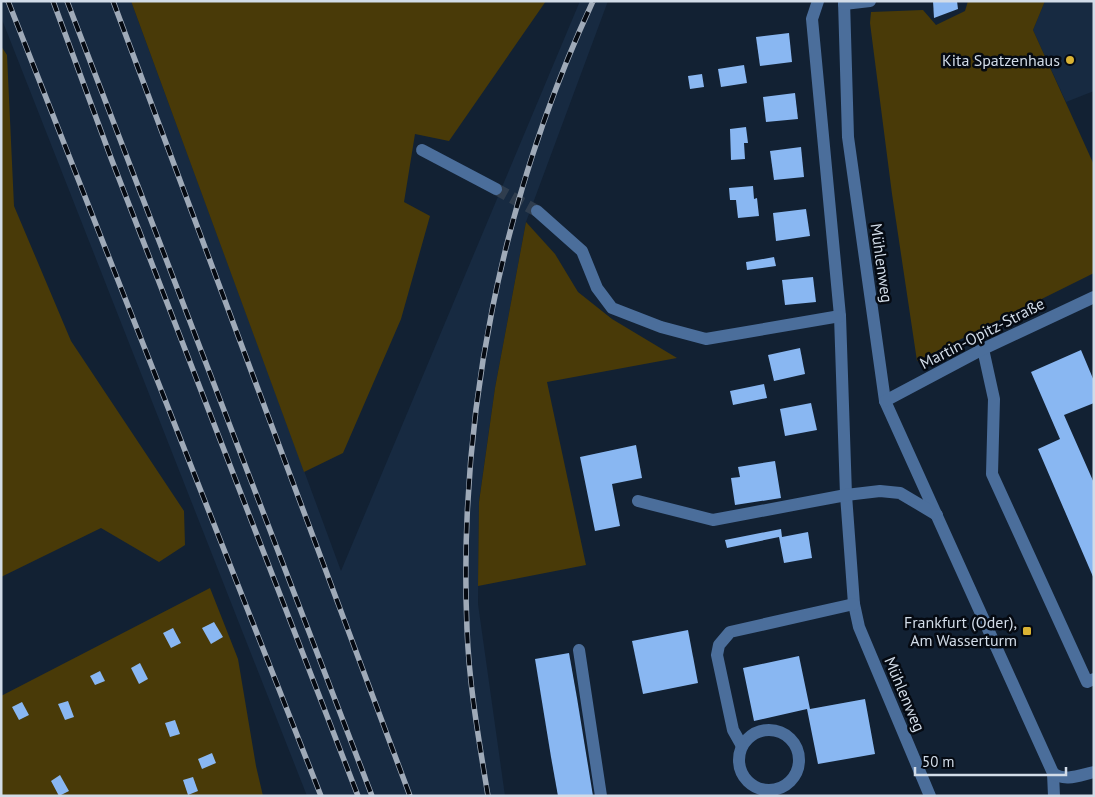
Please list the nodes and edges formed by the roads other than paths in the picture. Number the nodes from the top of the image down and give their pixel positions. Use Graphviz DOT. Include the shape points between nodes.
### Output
graph roads {
  1 [pos="818,1"];
  2 [pos="870,1"];
  3 [pos="844,3"];
  4 [pos="422,150"];
  5 [pos="496,189"];
  6 [pos="537,211"];
  7 [pos="1094,296"];
  8 [pos="840,316"];
  9 [pos="984,349"];
  10 [pos="885,401"];
  11 [pos="846,495"];
  12 [pos="638,501"];
  13 [pos="937,515"];
  14 [pos="854,604"];
  15 [pos="579,650"];
  16 [pos="1094,679"];
  17 [pos="742,746"];
  18 [pos="1094,772"];
  19 [pos="1053,773"];
  20 [pos="601,796"];
  21 [pos="930,796"];
  22 [pos="1054,796"];
  1 -- 8 [label="street, Mühlenweg" via="812,19"];
  2 -- 3 [label="street, Mühlenweg"];
  3 -- 10 [label="street, Mühlenweg" via="848,137"];
  4 -- 5 [label="street"];
  6 -- 8 [label="street" via="582,251 597,288 612,308 660,327 706,339"];
  7 -- 9 [label="street, Martin-Opitz-Straße"];
  8 -- 11 [label="street, Mühlenweg"];
  9 -- 10 [label="street, Martin-Opitz-Straße"];
  9 -- 16 [label="street" via="994,399 992,474 1087,682"];
  10 -- 13 [label="street, Mühlenweg"];
  11 -- 12 [label="street" via="713,520"];
  11 -- 13 [label="street" via="880,491 900,493"];
  11 -- 14 [label="street, Mühlenweg"];
  13 -- 19 [label="street, Mühlenweg"];
  14 -- 17 [label="street" via="730,632 719,645 717,655 733,730"];
  14 -- 21 [label="street, Mühlenweg" via="859,626"];
  15 -- 20 [label="street"];
  17 -- 17 [label="street" via="740,769 755,788 778,790 796,775 800,763 798,752 784,733 760,731"];
  18 -- 19 [label="street" via="1066,778"];
  19 -- 22 [label="street"];
}
